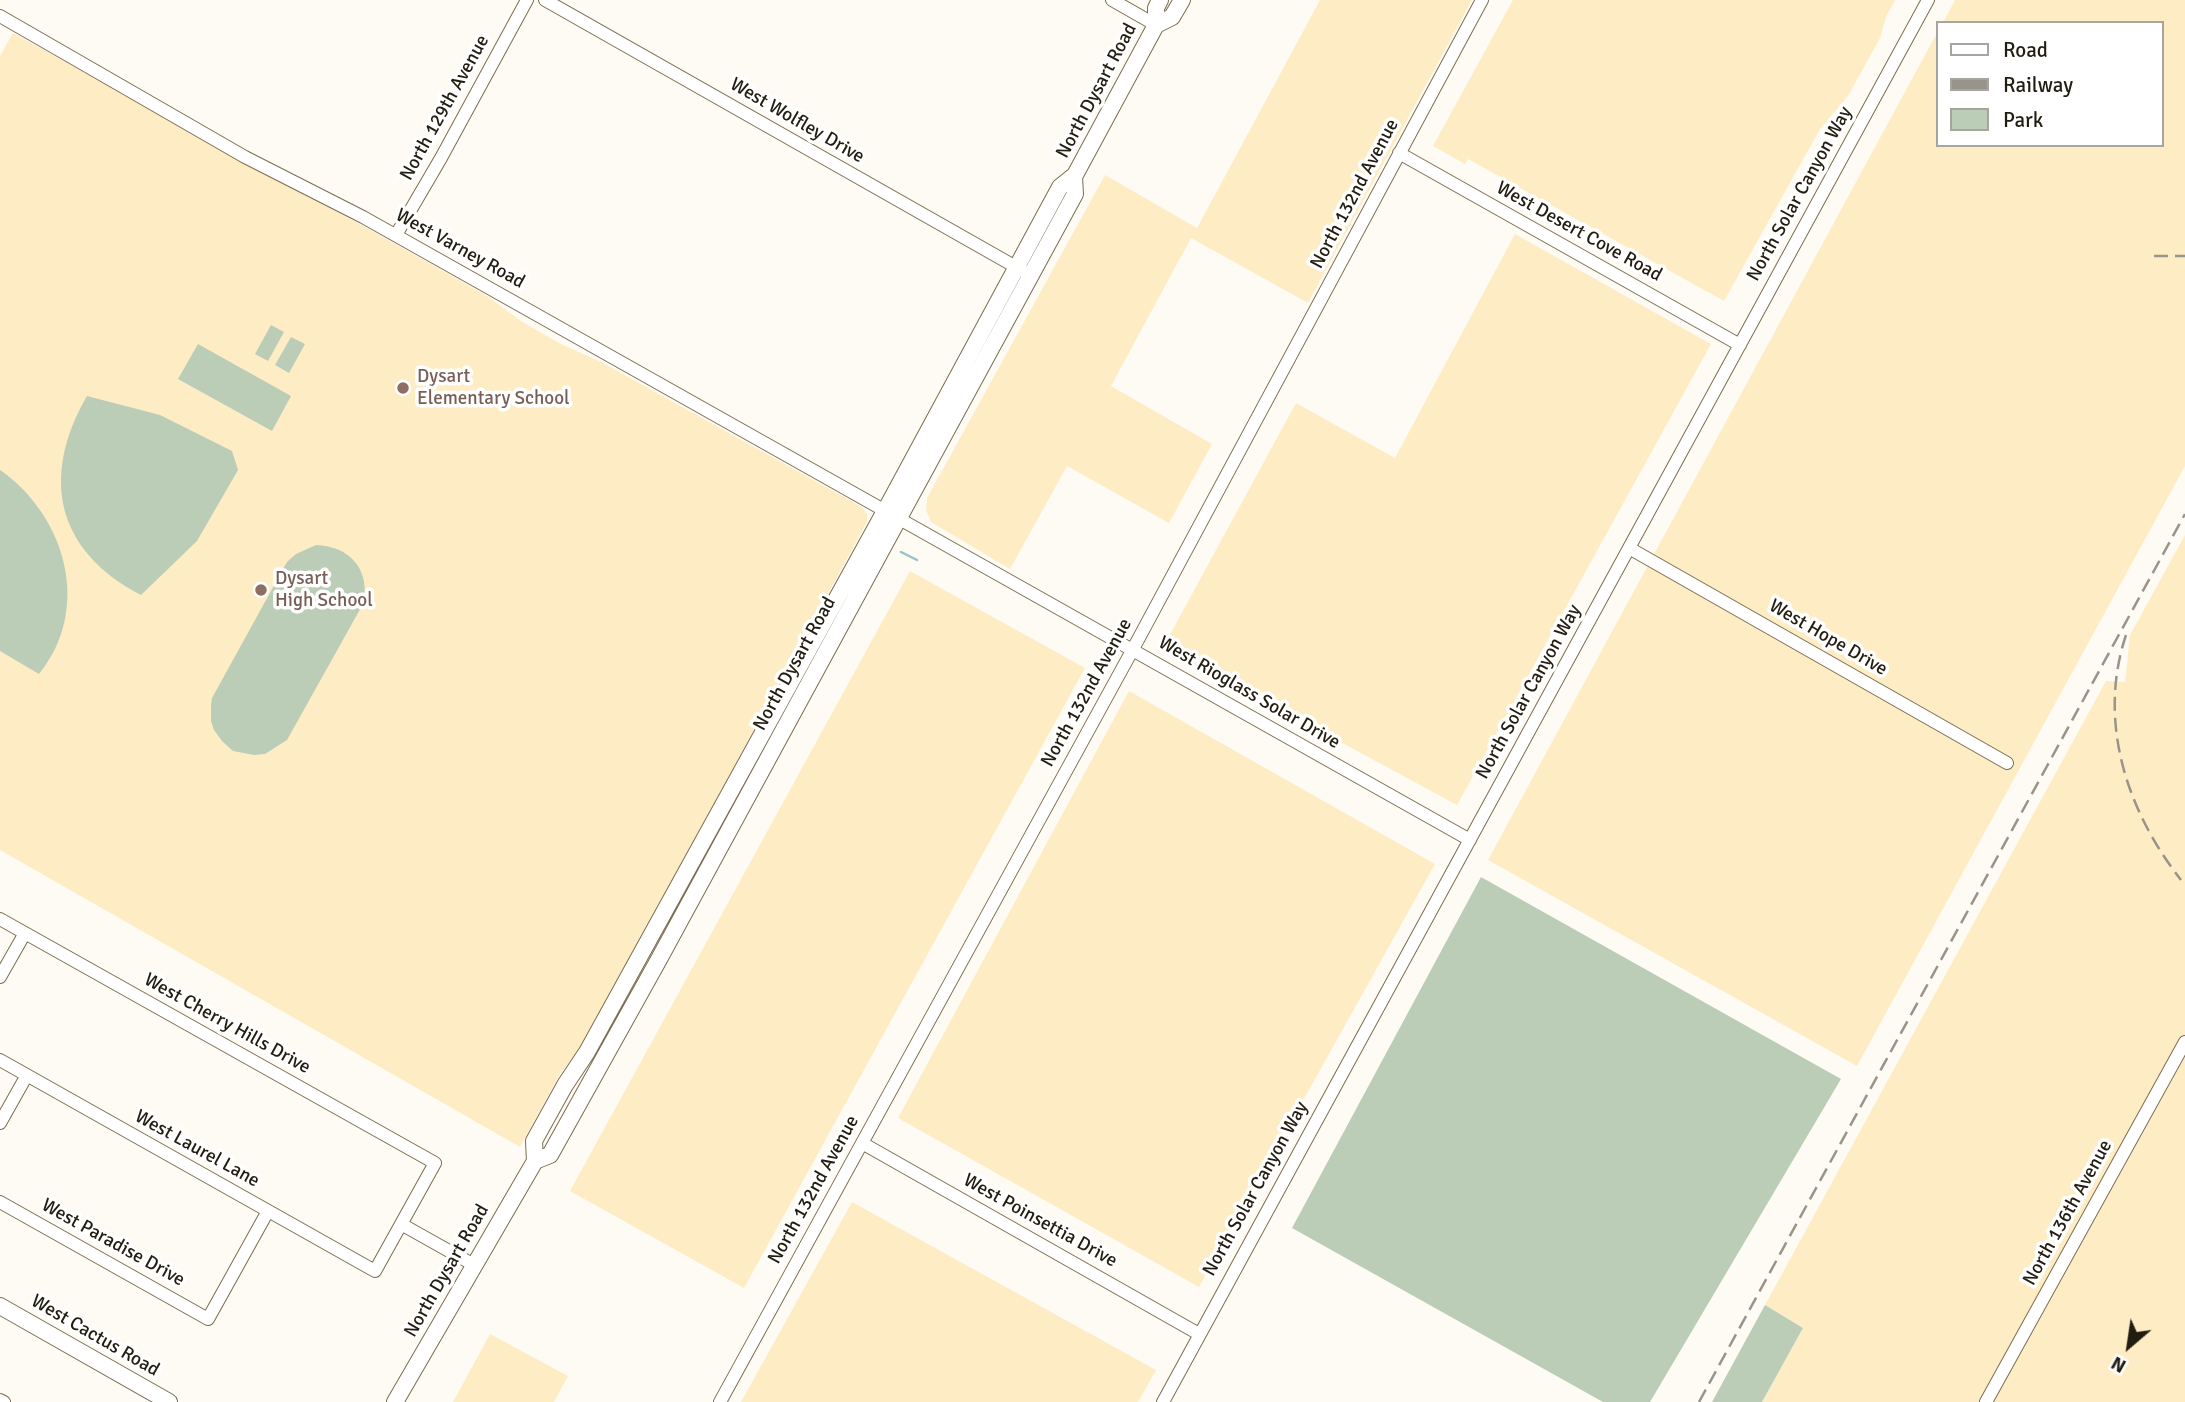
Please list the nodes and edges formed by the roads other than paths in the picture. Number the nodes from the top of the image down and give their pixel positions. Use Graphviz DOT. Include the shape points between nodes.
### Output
graph roads {
  1 [pos="527,0"];
  2 [pos="545,0"];
  3 [pos="1112,0"];
  4 [pos="1160,0"];
  5 [pos="1182,0"];
  6 [pos="1482,0"];
  7 [pos="1928,0"];
  8 [pos="0,16"];
  9 [pos="1156,25"];
  10 [pos="1399,153"];
  11 [pos="396,235"];
  12 [pos="1024,271"];
  13 [pos="1740,345"];
  14 [pos="892,515"];
  15 [pos="1629,548"];
  16 [pos="1133,649"];
  17 [pos="2007,762"];
  18 [pos="1469,840"];
  19 [pos="0,919"];
  20 [pos="25,933"];
  21 [pos="0,977"];
  22 [pos="2185,1042"];
  23 [pos="0,1060"];
  24 [pos="27,1075"];
  25 [pos="577,1107"];
  26 [pos="0,1123"];
  27 [pos="534,1141"];
  28 [pos="862,1143"];
  29 [pos="535,1161"];
  30 [pos="0,1202"];
  31 [pos="268,1211"];
  32 [pos="401,1224"];
  33 [pos="474,1265"];
  34 [pos="0,1306"];
  35 [pos="1199,1334"];
  36 [pos="169,1402"];
  37 [pos="395,1402"];
  38 [pos="720,1402"];
  39 [pos="1163,1402"];
  40 [pos="1986,1402"];
  1 -- 11 [label="street, North 129th Avenue"];
  2 -- 12 [label="street, West Wolfley Drive"];
  3 -- 9 [label="street"];
  4 -- 9 [label="main road, North Dysart Road"];
  5 -- 9 [label="main road, North Dysart Road" via="1172,17"];
  6 -- 10 [label="street, North 132nd Avenue"];
  7 -- 13 [label="street, North Solar Canyon Way"];
  8 -- 11 [label="street, West Varney Road" via="245,157"];
  9 -- 12 [label="main road, North Dysart Road" via="1074,177 1075,194"];
  10 -- 13 [label="street, West Desert Cove Road"];
  10 -- 16 [label="street, North 132nd Avenue"];
  11 -- 14 [label="street, West Varney Road"];
  12 -- 14 [label="main road, North Dysart Road"];
  13 -- 15 [label="street, North Solar Canyon Way"];
  14 -- 16 [label="street, West Rioglass Solar Drive"];
  14 -- 25 [label="main road, North Dysart Road"];
  14 -- 27 [label="main road, North Dysart Road"];
  15 -- 17 [label="street, West Hope Drive"];
  15 -- 18 [label="street, North Solar Canyon Way"];
  16 -- 18 [label="street, West Rioglass Solar Drive"];
  16 -- 28 [label="street, North 132nd Avenue"];
  18 -- 35 [label="street, North Solar Canyon Way"];
  19 -- 20 [label="street, West Cherry Hills Drive"];
  20 -- 21 [label="street"];
  20 -- 32 [label="street, West Cherry Hills Drive" via="435,1163"];
  22 -- 40 [label="street, North 136th Avenue"];
  23 -- 24 [label="street, West Laurel Lane"];
  24 -- 26 [label="street"];
  24 -- 31 [label="street, West Laurel Lane"];
  25 -- 27 [label="main road" via="564,1114 553,1132"];
  25 -- 29 [label="main road, North Dysart Road" via="550,1155"];
  27 -- 29 [label="main road"];
  28 -- 35 [label="street, West Poinsettia Drive"];
  28 -- 38 [label="street, North 132nd Avenue"];
  29 -- 33 [label="main road, North Dysart Road"];
  30 -- 31 [label="street, West Paradise Drive" via="208,1319"];
  31 -- 32 [label="street, West Laurel Lane" via="375,1271"];
  32 -- 33 [label="street"];
  33 -- 37 [label="main road, North Dysart Road"];
  34 -- 36 [label="main road, West Cactus Road"];
  35 -- 39 [label="street, North Solar Canyon Way"];
}
